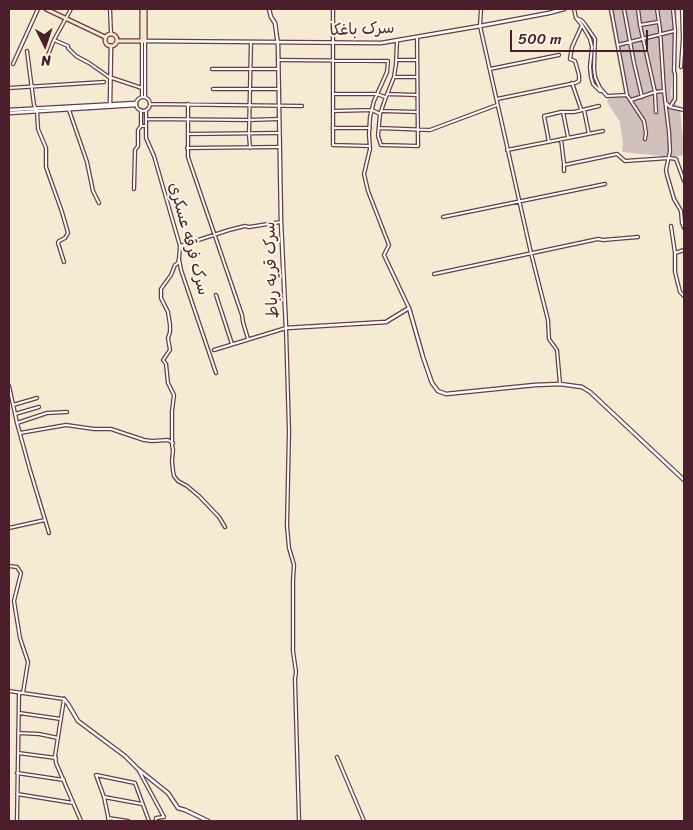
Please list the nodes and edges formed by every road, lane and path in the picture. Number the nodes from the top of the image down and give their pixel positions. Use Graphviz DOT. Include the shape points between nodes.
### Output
graph roads {
  1 [pos="38,9"];
  2 [pos="46,9"];
  3 [pos="71,9"];
  4 [pos="110,9"];
  5 [pos="144,9"];
  6 [pos="269,9"];
  7 [pos="333,9"];
  8 [pos="481,9"];
  9 [pos="564,9"];
  10 [pos="574,9"];
  11 [pos="611,9"];
  12 [pos="624,9"];
  13 [pos="638,9"];
  14 [pos="657,9"];
  15 [pos="673,9"];
  16 [pos="682,9"];
  17 [pos="66,18"];
  18 [pos="576,18"];
  19 [pos="658,22"];
  20 [pos="582,25"];
  21 [pos="640,25"];
  22 [pos="480,26"];
  23 [pos="675,30"];
  24 [pos="111,34"];
  25 [pos="660,35"];
  26 [pos="105,37"];
  27 [pos="417,37"];
  28 [pos="643,39"];
  29 [pos="54,40"];
  30 [pos="117,41"];
  31 [pos="143,41"];
  32 [pos="397,41"];
  33 [pos="631,41"];
  34 [pos="251,42"];
  35 [pos="277,42"];
  36 [pos="333,43"];
  37 [pos="618,45"];
  38 [pos="111,46"];
  39 [pos="27,51"];
  40 [pos="48,55"];
  41 [pos="559,55"];
  42 [pos="278,60"];
  43 [pos="334,60"];
  44 [pos="396,60"];
  45 [pos="417,60"];
  46 [pos="13,64"];
  47 [pos="681,67"];
  48 [pos="212,69"];
  49 [pos="250,69"];
  50 [pos="278,69"];
  51 [pos="490,69"];
  52 [pos="394,77"];
  53 [pos="417,77"];
  54 [pos="110,78"];
  55 [pos="104,82"];
  56 [pos="572,84"];
  57 [pos="31,86"];
  58 [pos="9,88"];
  59 [pos="142,88"];
  60 [pos="213,89"];
  61 [pos="278,89"];
  62 [pos="250,90"];
  63 [pos="602,91"];
  64 [pos="664,91"];
  65 [pos="655,92"];
  66 [pos="333,94"];
  67 [pos="377,94"];
  68 [pos="417,95"];
  69 [pos="627,95"];
  70 [pos="386,96"];
  71 [pos="142,97"];
  72 [pos="145,97"];
  73 [pos="642,97"];
  74 [pos="497,99"];
  75 [pos="631,100"];
  76 [pos="666,103"];
  77 [pos="110,104"];
  78 [pos="136,104"];
  79 [pos="150,104"];
  80 [pos="188,104"];
  81 [pos="498,104"];
  82 [pos="249,105"];
  83 [pos="278,105"];
  84 [pos="302,106"];
  85 [pos="599,106"];
  86 [pos="670,107"];
  87 [pos="69,109"];
  88 [pos="37,110"];
  89 [pos="141,110"];
  90 [pos="146,110"];
  91 [pos="372,110"];
  92 [pos="582,110"];
  93 [pos="684,110"];
  94 [pos="9,111"];
  95 [pos="333,111"];
  96 [pos="380,112"];
  97 [pos="417,112"];
  98 [pos="563,112"];
  99 [pos="656,112"];
  100 [pos="279,119"];
  101 [pos="146,120"];
  102 [pos="188,120"];
  103 [pos="249,120"];
  104 [pos="141,126"];
  105 [pos="145,126"];
  106 [pos="333,128"];
  107 [pos="370,128"];
  108 [pos="379,128"];
  109 [pos="417,128"];
  110 [pos="603,131"];
  111 [pos="279,133"];
  112 [pos="188,134"];
  113 [pos="249,134"];
  114 [pos="589,134"];
  115 [pos="568,138"];
  116 [pos="561,139"];
  117 [pos="645,139"];
  118 [pos="549,142"];
  119 [pos="370,146"];
  120 [pos="279,147"];
  121 [pos="187,148"];
  122 [pos="250,148"];
  123 [pos="508,150"];
  124 [pos="669,158"];
  125 [pos="564,165"];
  126 [pos="564,171"];
  127 [pos="684,181"];
  128 [pos="606,184"];
  129 [pos="134,189"];
  130 [pos="519,201"];
  131 [pos="99,203"];
  132 [pos="442,217"];
  133 [pos="281,222"];
  134 [pos="671,226"];
  135 [pos="684,228"];
  136 [pos="215,235"];
  137 [pos="638,237"];
  138 [pos="180,246"];
  139 [pos="684,250"];
  140 [pos="530,253"];
  141 [pos="675,253"];
  142 [pos="179,260"];
  143 [pos="64,262"];
  144 [pos="434,274"];
  145 [pos="216,295"];
  146 [pos="684,296"];
  147 [pos="409,308"];
  148 [pos="286,328"];
  149 [pos="248,339"];
  150 [pos="232,344"];
  151 [pos="214,350"];
  152 [pos="216,373"];
  153 [pos="560,384"];
  154 [pos="9,386"];
  155 [pos="37,398"];
  156 [pos="13,405"];
  157 [pos="39,407"];
  158 [pos="67,412"];
  159 [pos="15,414"];
  160 [pos="17,422"];
  161 [pos="20,433"];
  162 [pos="173,442"];
  163 [pos="684,480"];
  164 [pos="45,520"];
  165 [pos="225,527"];
  166 [pos="9,528"];
  167 [pos="49,533"];
  168 [pos="9,566"];
  169 [pos="9,691"];
  170 [pos="20,693"];
  171 [pos="23,693"];
  172 [pos="64,699"];
  173 [pos="18,713"];
  174 [pos="61,718"];
  175 [pos="18,732"];
  176 [pos="58,738"];
  177 [pos="18,753"];
  178 [pos="56,758"];
  179 [pos="338,758"];
  180 [pos="138,769"];
  181 [pos="18,772"];
  182 [pos="64,780"];
  183 [pos="17,794"];
  184 [pos="104,797"];
  185 [pos="73,803"];
  186 [pos="142,804"];
  187 [pos="109,820"];
  188 [pos="17,821"];
  189 [pos="81,821"];
  190 [pos="128,821"];
  191 [pos="149,821"];
  192 [pos="156,821"];
  193 [pos="208,821"];
  194 [pos="299,821"];
  195 [pos="364,821"];
  1 -- 46 [label="street"];
  2 -- 17 [label="main road"];
  3 -- 17 [label="street"];
  4 -- 24 [label="street"];
  5 -- 31 [label="main road"];
  6 -- 35 [label="street, سرک قریه رباط" via="275,23"];
  7 -- 36 [label="street"];
  8 -- 22 [label="street"];
  9 -- 22 [label="street, سرک باغکا"];
  10 -- 18 [label="street"];
  11 -- 37 [label="street"];
  12 -- 33 [label="street"];
  13 -- 21 [label="street"];
  14 -- 19 [label="street"];
  15 -- 23 [label="street"];
  16 -- 47 [label="street"];
  17 -- 26 [label="main road"];
  17 -- 29 [label="street"];
  18 -- 20 [label="street"];
  18 -- 63 [label="street" via="584,23 595,40 595,77"];
  19 -- 21 [label="street"];
  19 -- 25 [label="street"];
  20 -- 56 [label="street" via="570,59 575,62 579,81"];
  20 -- 63 [label="street" via="592,47 590,67 593,84"];
  21 -- 28 [label="street"];
  22 -- 27 [label="street, سرک باغکا"];
  22 -- 51 [label="street"];
  23 -- 25 [label="street"];
  23 -- 86 [label="street" via="675,99"];
  24 -- 26 [label="main road"];
  24 -- 30 [label="main road"];
  25 -- 28 [label="street"];
  25 -- 64 [label="street"];
  26 -- 38 [label="main road"];
  27 -- 32 [label="street, سرک باغکا"];
  27 -- 45 [label="street"];
  28 -- 33 [label="street"];
  28 -- 65 [label="street"];
  29 -- 40 [label="street"];
  29 -- 54 [label="street" via="68,46 76,56"];
  30 -- 31 [label="main road"];
  30 -- 38 [label="main road"];
  31 -- 34 [label="street, سرک باغکا"];
  31 -- 59 [label="street"];
  31 -- 72 [label="street"];
  32 -- 36 [label="street, سرک باغکا"];
  32 -- 44 [label="street"];
  33 -- 37 [label="street"];
  33 -- 73 [label="street"];
  34 -- 35 [label="street, سرک باغکا"];
  34 -- 49 [label="street"];
  35 -- 36 [label="street, سرک باغکا"];
  35 -- 42 [label="street, سرک قریه رباط"];
  36 -- 43 [label="street"];
  37 -- 69 [label="street"];
  38 -- 54 [label="street"];
  39 -- 57 [label="street"];
  41 -- 51 [label="street"];
  42 -- 43 [label="street"];
  42 -- 50 [label="street, سرک قریه رباط"];
  43 -- 66 [label="street"];
  43 -- 67 [label="street" via="388,61 387,72"];
  44 -- 45 [label="street"];
  44 -- 52 [label="street"];
  45 -- 53 [label="street"];
  48 -- 49 [label="street"];
  49 -- 50 [label="street"];
  49 -- 62 [label="street"];
  50 -- 61 [label="street, سرک قریه رباط"];
  51 -- 74 [label="street"];
  52 -- 53 [label="street"];
  52 -- 70 [label="street"];
  53 -- 68 [label="street"];
  54 -- 59 [label="street"];
  54 -- 77 [label="street"];
  55 -- 57 [label="street"];
  56 -- 74 [label="street"];
  56 -- 92 [label="street"];
  57 -- 58 [label="street"];
  57 -- 88 [label="street"];
  59 -- 71 [label="street"];
  60 -- 62 [label="street"];
  61 -- 62 [label="street"];
  61 -- 83 [label="street, سرک قریه رباط"];
  62 -- 82 [label="street"];
  63 -- 69 [label="street" via="606,96"];
  64 -- 65 [label="street"];
  64 -- 76 [label="street"];
  65 -- 73 [label="street"];
  65 -- 99 [label="street"];
  66 -- 67 [label="street"];
  66 -- 95 [label="street"];
  67 -- 70 [label="street"];
  67 -- 91 [label="street"];
  68 -- 70 [label="street"];
  68 -- 97 [label="street"];
  69 -- 75 [label="street"];
  70 -- 96 [label="street"];
  71 -- 72 [label="street"];
  71 -- 78 [label="street"];
  72 -- 79 [label="street"];
  73 -- 75 [label="street"];
  74 -- 81 [label="street"];
  75 -- 117 [label="street" via="644,121"];
  76 -- 86 [label="street"];
  76 -- 124 [label="street"];
  77 -- 78 [label="street"];
  77 -- 88 [label="street"];
  78 -- 87 [label="street"];
  78 -- 89 [label="street"];
  79 -- 80 [label="street"];
  79 -- 90 [label="street"];
  80 -- 82 [label="street"];
  80 -- 102 [label="street"];
  81 -- 109 [label="street" via="430,130"];
  81 -- 123 [label="street"];
  82 -- 83 [label="street"];
  82 -- 103 [label="street"];
  83 -- 84 [label="street"];
  83 -- 100 [label="street, سرک قریه رباط"];
  85 -- 92 [label="street"];
  86 -- 93 [label="street"];
  87 -- 88 [label="street"];
  87 -- 131 [label="street"];
  88 -- 94 [label="street"];
  88 -- 143 [label="street" via="38,129 46,148 46,167 68,233 58,243"];
  89 -- 90 [label="street"];
  89 -- 104 [label="street"];
  90 -- 101 [label="street, سرک فرقه عسکری"];
  91 -- 95 [label="street"];
  91 -- 96 [label="street"];
  91 -- 107 [label="street"];
  92 -- 98 [label="street"];
  92 -- 114 [label="street"];
  95 -- 106 [label="street"];
  96 -- 97 [label="street"];
  96 -- 108 [label="street"];
  97 -- 109 [label="street"];
  98 -- 115 [label="street"];
  98 -- 118 [label="street" via="544,117"];
  100 -- 103 [label="street"];
  100 -- 111 [label="street, سرک قریه رباط"];
  101 -- 102 [label="street"];
  101 -- 105 [label="street, سرک فرقه عسکری"];
  102 -- 103 [label="street"];
  102 -- 112 [label="street"];
  103 -- 113 [label="street"];
  104 -- 105 [label="street"];
  104 -- 129 [label="street" via="135,150"];
  105 -- 138 [label="street, سرک فرقه عسکری"];
  106 -- 107 [label="street"];
  106 -- 119 [label="street" via="333,145"];
  107 -- 119 [label="street"];
  108 -- 109 [label="street"];
  108 -- 109 [label="street" via="381,145 418,146"];
  110 -- 114 [label="street"];
  111 -- 113 [label="street"];
  111 -- 120 [label="street, سرک قریه رباط"];
  112 -- 113 [label="street"];
  112 -- 121 [label="street"];
  113 -- 122 [label="street"];
  114 -- 115 [label="street"];
  115 -- 116 [label="street"];
  116 -- 118 [label="street"];
  116 -- 125 [label="street"];
  118 -- 123 [label="street"];
  119 -- 147 [label="street" via="364,174 368,191 389,246 384,254"];
  120 -- 122 [label="street"];
  120 -- 133 [label="street, سرک قریه رباط"];
  121 -- 122 [label="street"];
  121 -- 136 [label="street"];
  123 -- 130 [label="street"];
  124 -- 125 [label="street" via="625,161 617,154"];
  124 -- 127 [label="street" via="676,159"];
  124 -- 135 [label="street" via="667,175"];
  125 -- 126 [label="street"];
  128 -- 130 [label="street"];
  130 -- 132 [label="street"];
  130 -- 140 [label="street"];
  133 -- 136 [label="street" via="245,226"];
  133 -- 148 [label="street, سرک قریه رباط"];
  134 -- 141 [label="street"];
  136 -- 138 [label="street"];
  136 -- 149 [label="street"];
  137 -- 140 [label="street" via="598,239"];
  138 -- 142 [label="street, سرک فرقه عسکری"];
  139 -- 141 [label="street"];
  140 -- 144 [label="street"];
  140 -- 153 [label="street" via="548,320 549,339 557,350"];
  141 -- 146 [label="street" via="675,272"];
  142 -- 152 [label="street, سرک فرقه عسکری"];
  142 -- 162 [label="street" via="161,288 170,324 170,350 163,360 174,395"];
  145 -- 150 [label="street"];
  147 -- 148 [label="street, سرک قریه رباط" via="386,322"];
  147 -- 153 [label="street" via="432,383 438,391 446,394"];
  148 -- 149 [label="street"];
  148 -- 194 [label="street" via="287,526 294,566 293,651"];
  149 -- 150 [label="street"];
  150 -- 151 [label="street"];
  153 -- 163 [label="street" via="582,387 590,392"];
  154 -- 156 [label="street"];
  155 -- 156 [label="street"];
  156 -- 159 [label="street"];
  157 -- 159 [label="street"];
  158 -- 160 [label="street" via="47,413"];
  159 -- 160 [label="street"];
  160 -- 161 [label="street"];
  161 -- 162 [label="street" via="66,425 111,429 144,440"];
  161 -- 164 [label="street"];
  162 -- 165 [label="street" via="172,461 176,479 199,496"];
  164 -- 166 [label="street"];
  164 -- 167 [label="street"];
  168 -- 171 [label="street" via="17,567 21,573 14,601 28,662"];
  169 -- 170 [label="street"];
  170 -- 171 [label="street"];
  170 -- 173 [label="street"];
  171 -- 172 [label="street"];
  172 -- 174 [label="street"];
  172 -- 180 [label="street" via="78,721"];
  173 -- 174 [label="street"];
  173 -- 175 [label="street"];
  174 -- 176 [label="street"];
  175 -- 176 [label="street"];
  175 -- 177 [label="street"];
  176 -- 178 [label="street"];
  177 -- 178 [label="street"];
  177 -- 181 [label="street"];
  178 -- 182 [label="street"];
  179 -- 195 [label="street"];
  180 -- 192 [label="street" via="164,818 156,818"];
  180 -- 193 [label="street" via="168,793 178,808"];
  181 -- 182 [label="street"];
  181 -- 183 [label="street"];
  182 -- 185 [label="street"];
  183 -- 185 [label="street"];
  183 -- 188 [label="street"];
  184 -- 186 [label="street"];
  184 -- 186 [label="street" via="96,775 135,783"];
  184 -- 187 [label="street"];
  185 -- 189 [label="street"];
  186 -- 191 [label="street"];
  187 -- 190 [label="street"];
}
